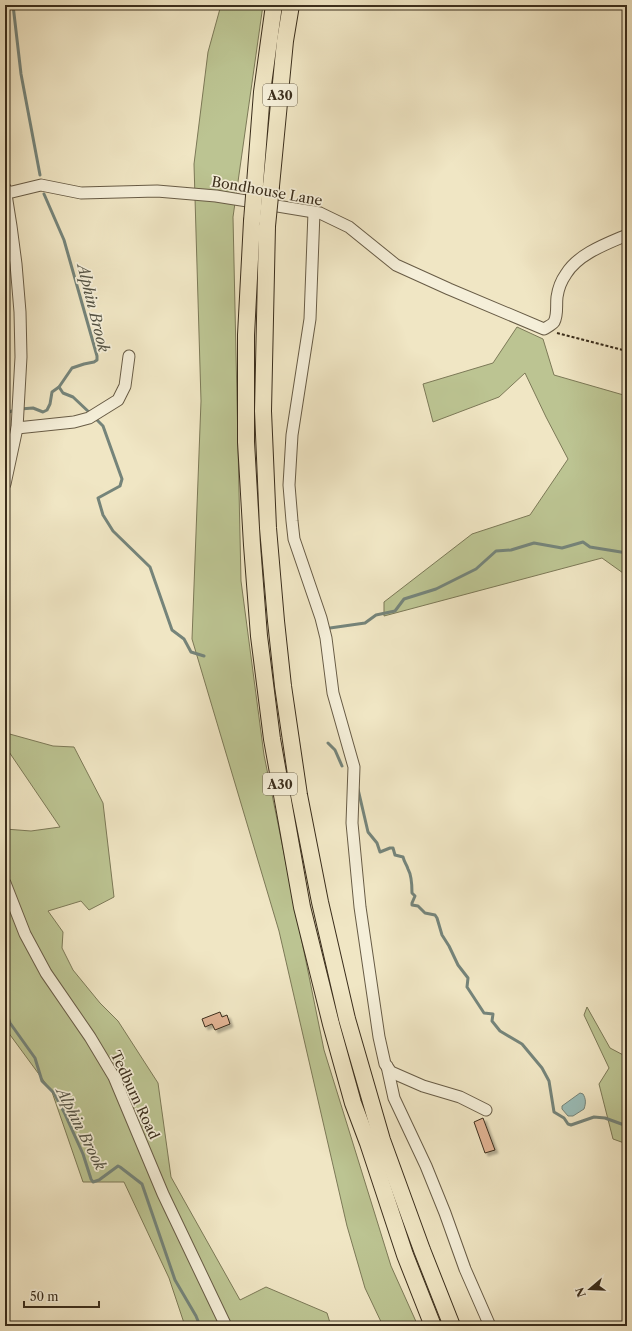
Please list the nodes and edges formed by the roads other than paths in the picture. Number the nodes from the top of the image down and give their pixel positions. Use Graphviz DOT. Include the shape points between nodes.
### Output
graph roads {
  1 [pos="274,5"];
  2 [pos="291,5"];
  3 [pos="6,190"];
  4 [pos="314,212"];
  5 [pos="259,223"];
  6 [pos="627,235"];
  7 [pos="129,356"];
  8 [pos="18,422"];
  9 [pos="5,484"];
  10 [pos="5,884"];
  11 [pos="386,1066"];
  12 [pos="486,1110"];
  13 [pos="226,1326"];
  14 [pos="433,1326"];
  15 [pos="452,1326"];
  16 [pos="490,1326"];
  1 -- 5 [label="highway, A30, bridge" via="262,92 254,184"];
  2 -- 5 [label="highway, A30, bridge" via="271,186"];
  3 -- 4 [label="street, Bondhouse Lane" via="12,192 41,185 81,193 157,191 216,196"];
  3 -- 8 [label="street" via="20,312"];
  4 -- 6 [label="street, Bondhouse Lane" via="348,228 396,265 544,329 554,322 557,297 565,274 588,254"];
  4 -- 11 [label="street" via="310,320 292,435 289,485 292,521 294,539 321,618 333,692 354,767 352,823 360,907 379,1037"];
  5 -- 14 [label="highway, A30" via="246,335 246,442 252,545 272,739 302,907 331,1024 353,1104 405,1255"];
  5 -- 15 [label="highway, A30" via="268,528 277,629 299,795 347,1019 382,1140"];
  7 -- 8 [label="street" via="125,386 118,400 100,412 74,422"];
  8 -- 9 [label="street"];
  10 -- 13 [label="street, Tedburn Road" via="25,934 46,973 114,1077 163,1194"];
  11 -- 12 [label="street" via="391,1072 423,1086 460,1097"];
  11 -- 16 [label="street" via="394,1098 426,1166"];
}
